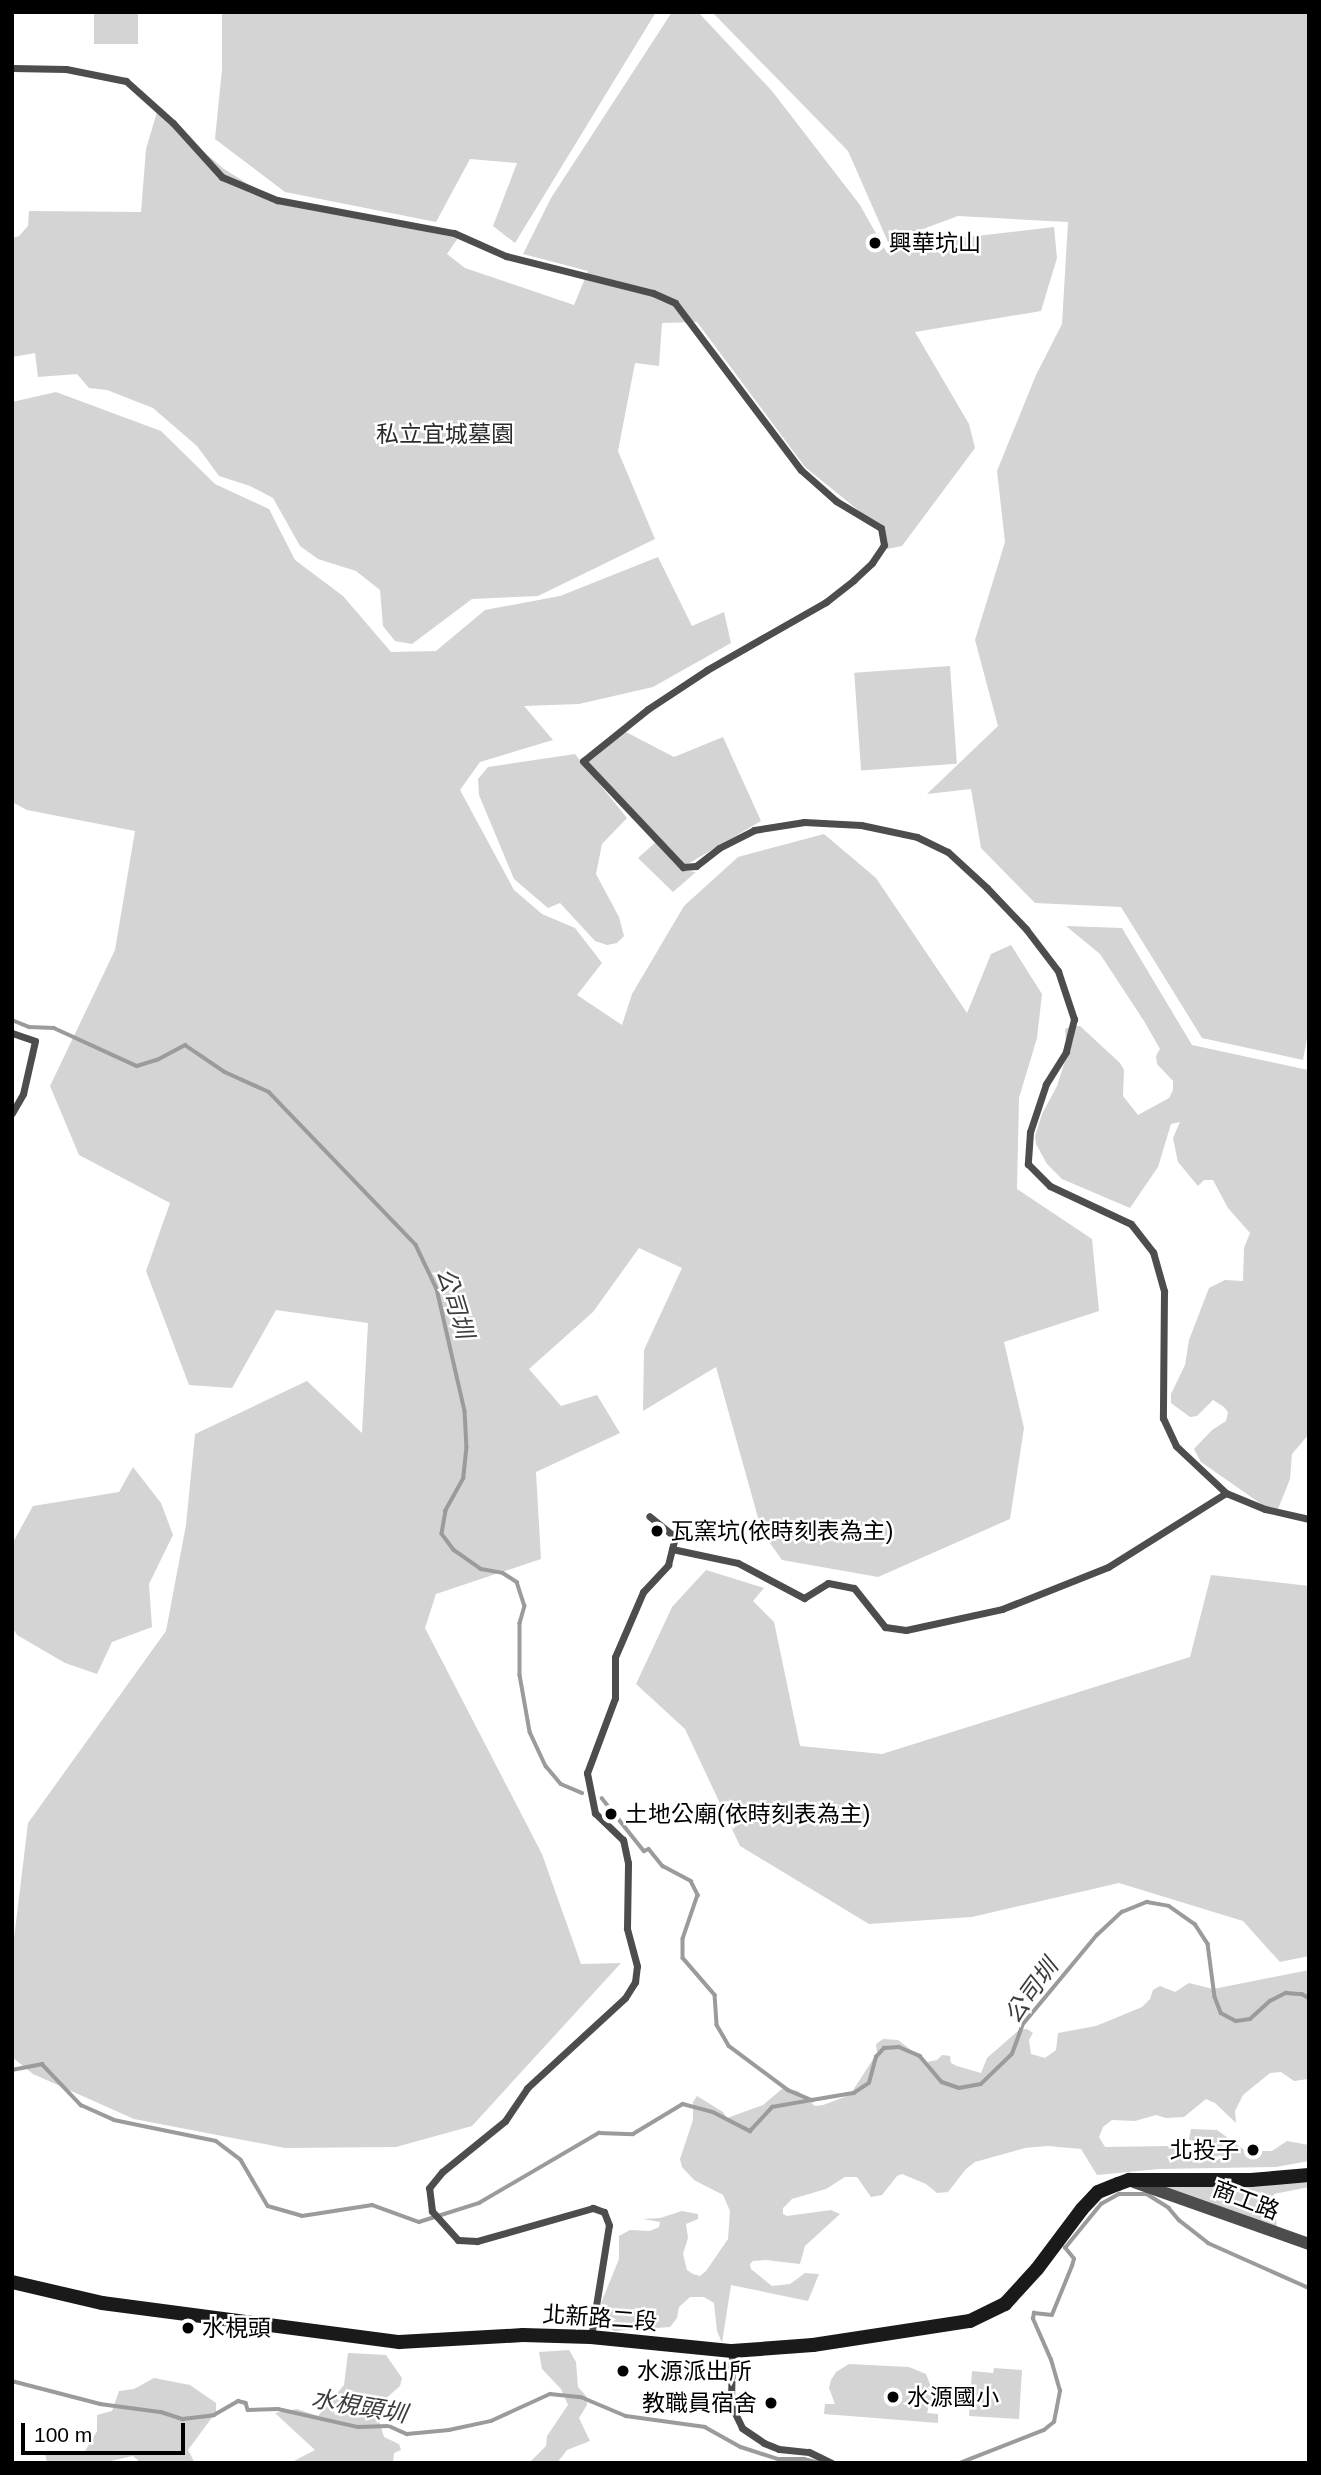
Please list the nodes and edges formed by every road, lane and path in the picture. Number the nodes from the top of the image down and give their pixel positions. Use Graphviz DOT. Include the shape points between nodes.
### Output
graph roads {
  1 [pos="12,68"];
  2 [pos="12,1033"];
  3 [pos="12,1113"];
  4 [pos="1226,1493"];
  5 [pos="649,1516"];
  6 [pos="1309,1519"];
  7 [pos="672,1549"];
  8 [pos="1309,2175"];
  9 [pos="1129,2180"];
  10 [pos="1309,2244"];
  11 [pos="12,2282"];
  12 [pos="591,2337"];
  13 [pos="732,2351"];
  14 [pos="832,2463"];
  1 -- 4 [label="street" via="66,69 126,81 173,122 222,177 277,200 454,233 506,256 653,293 675,303 801,470 836,501 881,528 884,545 872,564 826,602 707,670 583,761 683,867 696,866 754,830 804,822 861,825 917,837 948,852 1026,929 1058,971 1074,1019 1066,1052 1046,1084 1030,1132 1028,1164 1050,1186 1132,1224 1153,1252 1164,1291 1163,1418 1176,1446"];
  2 -- 3 [label="street" via="35,1041 23,1094"];
  4 -- 6 [label="street" via="1265,1509"];
  4 -- 7 [label="street" via="1108,1567 1002,1609 906,1630 884,1627 854,1588 828,1583 804,1598 738,1563"];
  5 -- 7 [label="street" via="675,1537"];
  7 -- 12 [label="street" via="668,1565 643,1592 615,1657 615,1698 587,1773 595,1813 623,1840 635,1982 625,1998 527,2088 505,2121 429,2188 432,2211 458,2240 477,2241 593,2208 604,2212 609,2225"];
  8 -- 9 [label="main road"];
  9 -- 10 [label="street, 商工路"];
  9 -- 13 [label="main road, 北新路二段" via="1098,2192 1005,2304 970,2321 813,2345"];
  11 -- 12 [label="main road, 北新路二段" via="102,2303 399,2342 523,2335"];
  12 -- 13 [label="main road, 北新路二段"];
  13 -- 14 [label="street" via="731,2405 741,2428 764,2444 809,2452"];
}
